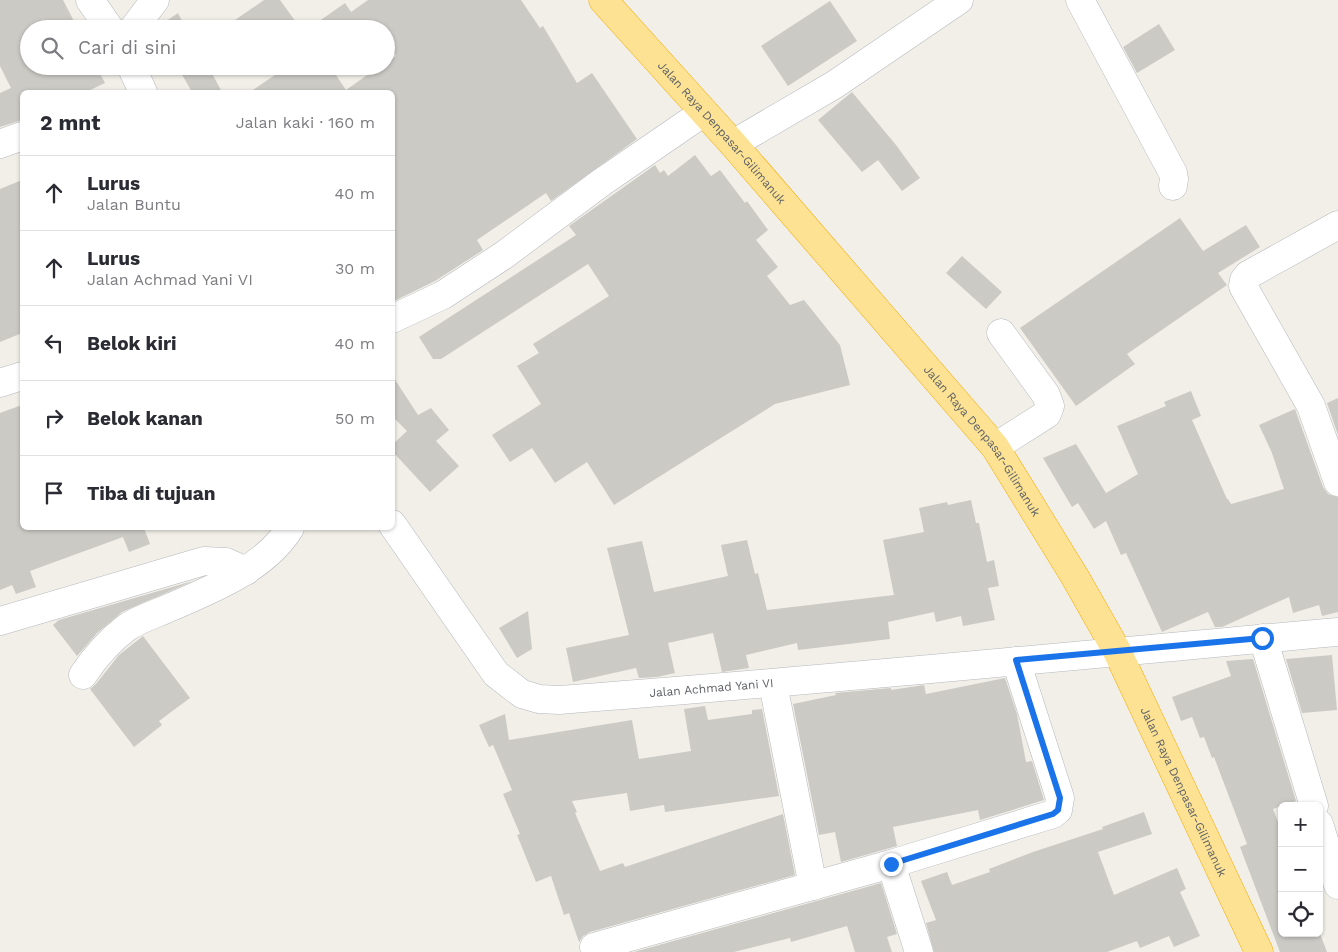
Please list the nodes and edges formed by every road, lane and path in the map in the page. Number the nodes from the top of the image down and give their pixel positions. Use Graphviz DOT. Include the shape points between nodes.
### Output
graph roads {
  1 [pos="90,0"];
  2 [pos="155,0"];
  3 [pos="604,0"];
  4 [pos="959,0"];
  5 [pos="1080,0"];
  6 [pos="104,20"];
  7 [pos="140,20"];
  8 [pos="135,75"];
  9 [pos="142,90"];
  10 [pos="704,112"];
  11 [pos="20,137"];
  12 [pos="0,144"];
  13 [pos="734,144"];
  14 [pos="1173,186"];
  15 [pos="1338,225"];
  16 [pos="395,318"];
  17 [pos="1001,333"];
  18 [pos="20,377"];
  19 [pos="0,383"];
  20 [pos="995,448"];
  21 [pos="1338,482"];
  22 [pos="395,528"];
  23 [pos="289,530"];
  24 [pos="237,567"];
  25 [pos="0,621"];
  26 [pos="1338,632"];
  27 [pos="1262,638"];
  28 [pos="1117,651"];
  29 [pos="1016,660"];
  30 [pos="82,675"];
  31 [pos="773,684"];
  32 [pos="1313,802"];
  33 [pos="1323,837"];
  34 [pos="891,864"];
  35 [pos="1338,885"];
  36 [pos="813,886"];
  37 [pos="594,947"];
  38 [pos="919,952"];
  39 [pos="1259,952"];
  1 -- 6 [label="street"];
  2 -- 7 [label="street"];
  3 -- 10 [label="highway, Jalan Raya Denpasar-Gilimanuk"];
  4 -- 13 [label="street" via="834,85"];
  5 -- 14 [label="street" via="1173,173"];
  8 -- 9 [label="street"];
  10 -- 13 [label="highway, Jalan Raya Denpasar-Gilimanuk"];
  10 -- 16 [label="street" via="504,255 443,295"];
  11 -- 12 [label="street"];
  13 -- 20 [label="highway, Jalan Raya Denpasar-Gilimanuk"];
  15 -- 21 [label="street" via="1244,280 1244,286 1311,406"];
  17 -- 20 [label="street" via="1046,395 1050,406 1047,414"];
  18 -- 19 [label="street"];
  20 -- 28 [label="highway, Jalan Raya Denpasar-Gilimanuk"];
  22 -- 31 [label="street, Jalan Achmad Yani VI" via="496,674 522,694 559,700"];
  23 -- 24 [label="street" via="265,557"];
  24 -- 25 [label="street" via="204,561"];
  24 -- 30 [label="street" via="127,626 96,655"];
  26 -- 27 [label="street, Jalan Achmad Yani VI"];
  27 -- 28 [label="street, Jalan Achmad Yani VI"];
  27 -- 32 [label="street"];
  28 -- 29 [label="street, Jalan Achmad Yani VI"];
  28 -- 39 [label="highway, Jalan Raya Denpasar-Gilimanuk"];
  29 -- 31 [label="street, Jalan Achmad Yani VI"];
  29 -- 34 [label="street" via="1060,798 1058,810"];
  31 -- 36 [label="street"];
  33 -- 35 [label="street"];
  34 -- 36 [label="street"];
  34 -- 38 [label="street"];
  36 -- 37 [label="street"];
}
